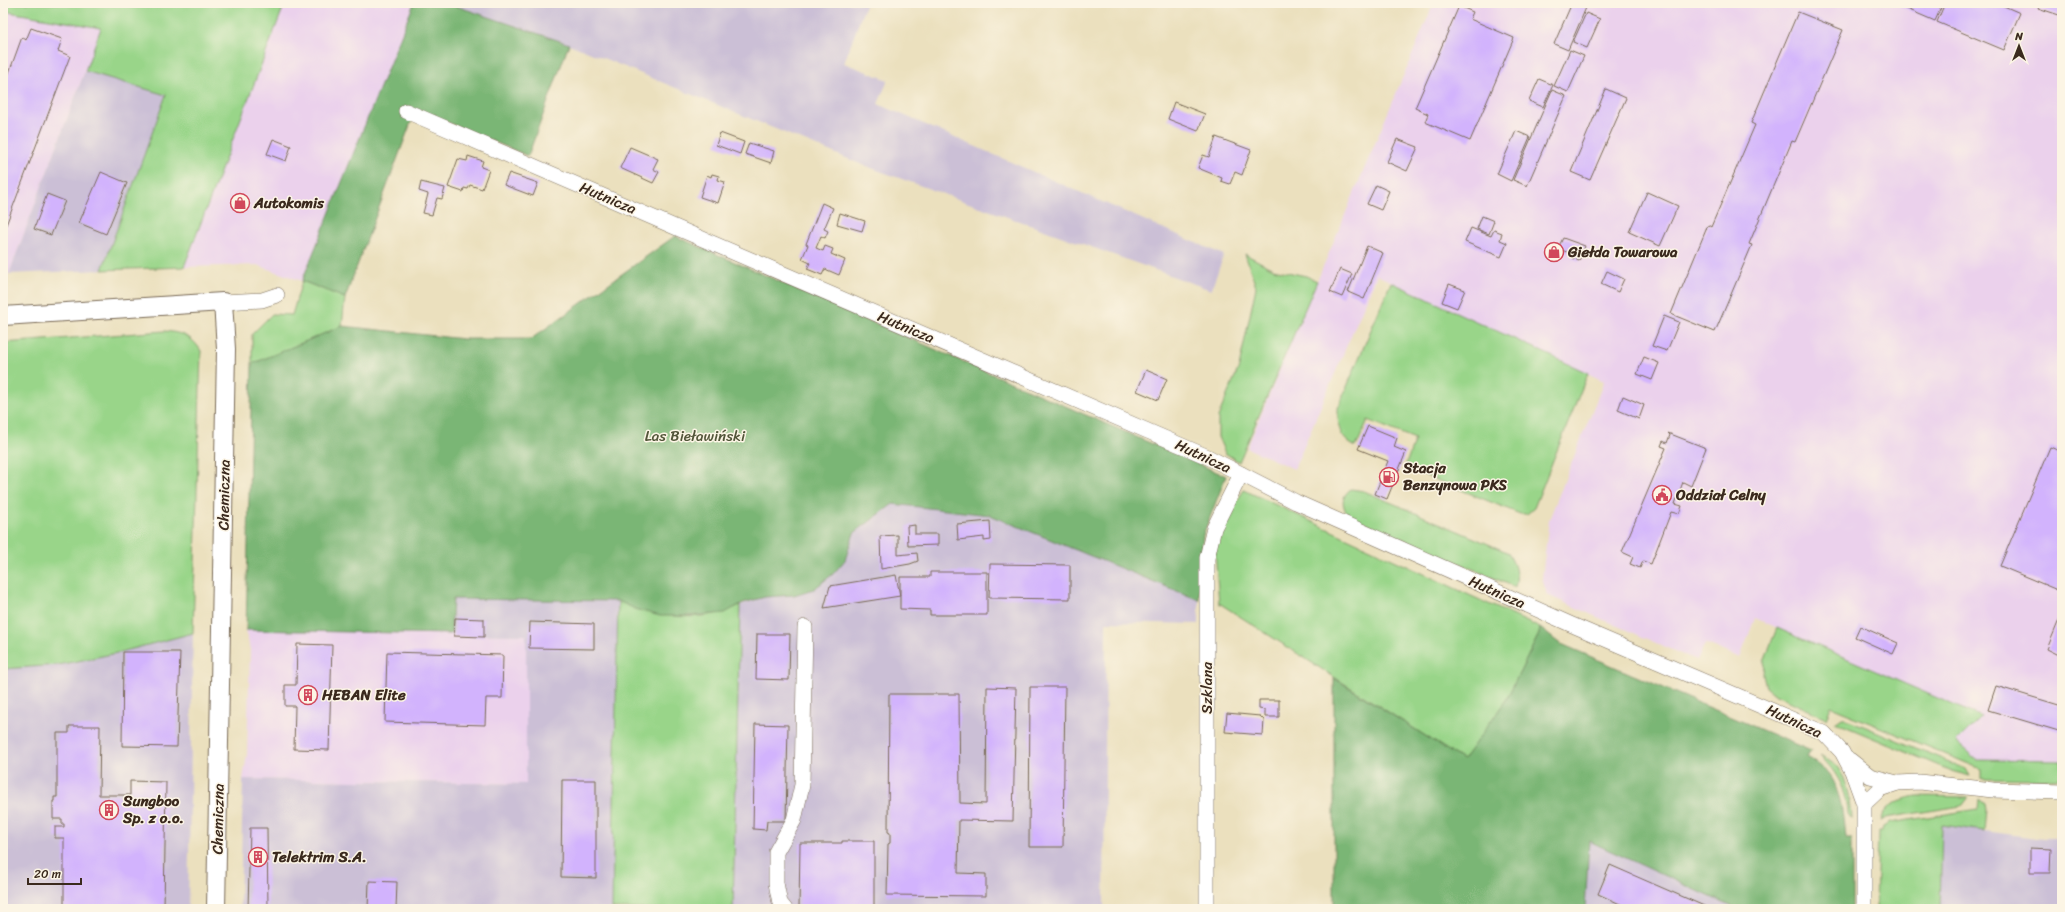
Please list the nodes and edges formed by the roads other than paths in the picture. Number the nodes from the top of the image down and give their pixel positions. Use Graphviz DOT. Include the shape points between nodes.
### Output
graph roads {
  1 [pos="406,111"];
  2 [pos="277,295"];
  3 [pos="223,302"];
  4 [pos="3,316"];
  5 [pos="1241,474"];
  6 [pos="805,627"];
  7 [pos="1842,752"];
  8 [pos="1898,783"];
  9 [pos="2062,792"];
  10 [pos="1864,804"];
  11 [pos="216,909"];
  12 [pos="785,909"];
  13 [pos="1207,909"];
  14 [pos="1864,909"];
  1 -- 5 [label="street, Hutnicza"];
  2 -- 3 [label="street" via="262,300"];
  3 -- 4 [label="street"];
  3 -- 11 [label="street, Chemiczna" via="226,349"];
  5 -- 7 [label="street, Hutnicza" via="1296,502 1570,624 1824,733"];
  5 -- 13 [label="street, Szklana" via="1214,528 1207,558"];
  6 -- 12 [label="street" via="802,785 794,820 776,852 776,883 780,903"];
  7 -- 8 [label="street" via="1870,776"];
  7 -- 10 [label="street, Hutnicza" via="1860,788"];
  8 -- 9 [label="street" via="1919,782 1993,790"];
  8 -- 10 [label="street" via="1880,789"];
  10 -- 14 [label="street, Hutnicza"];
}
